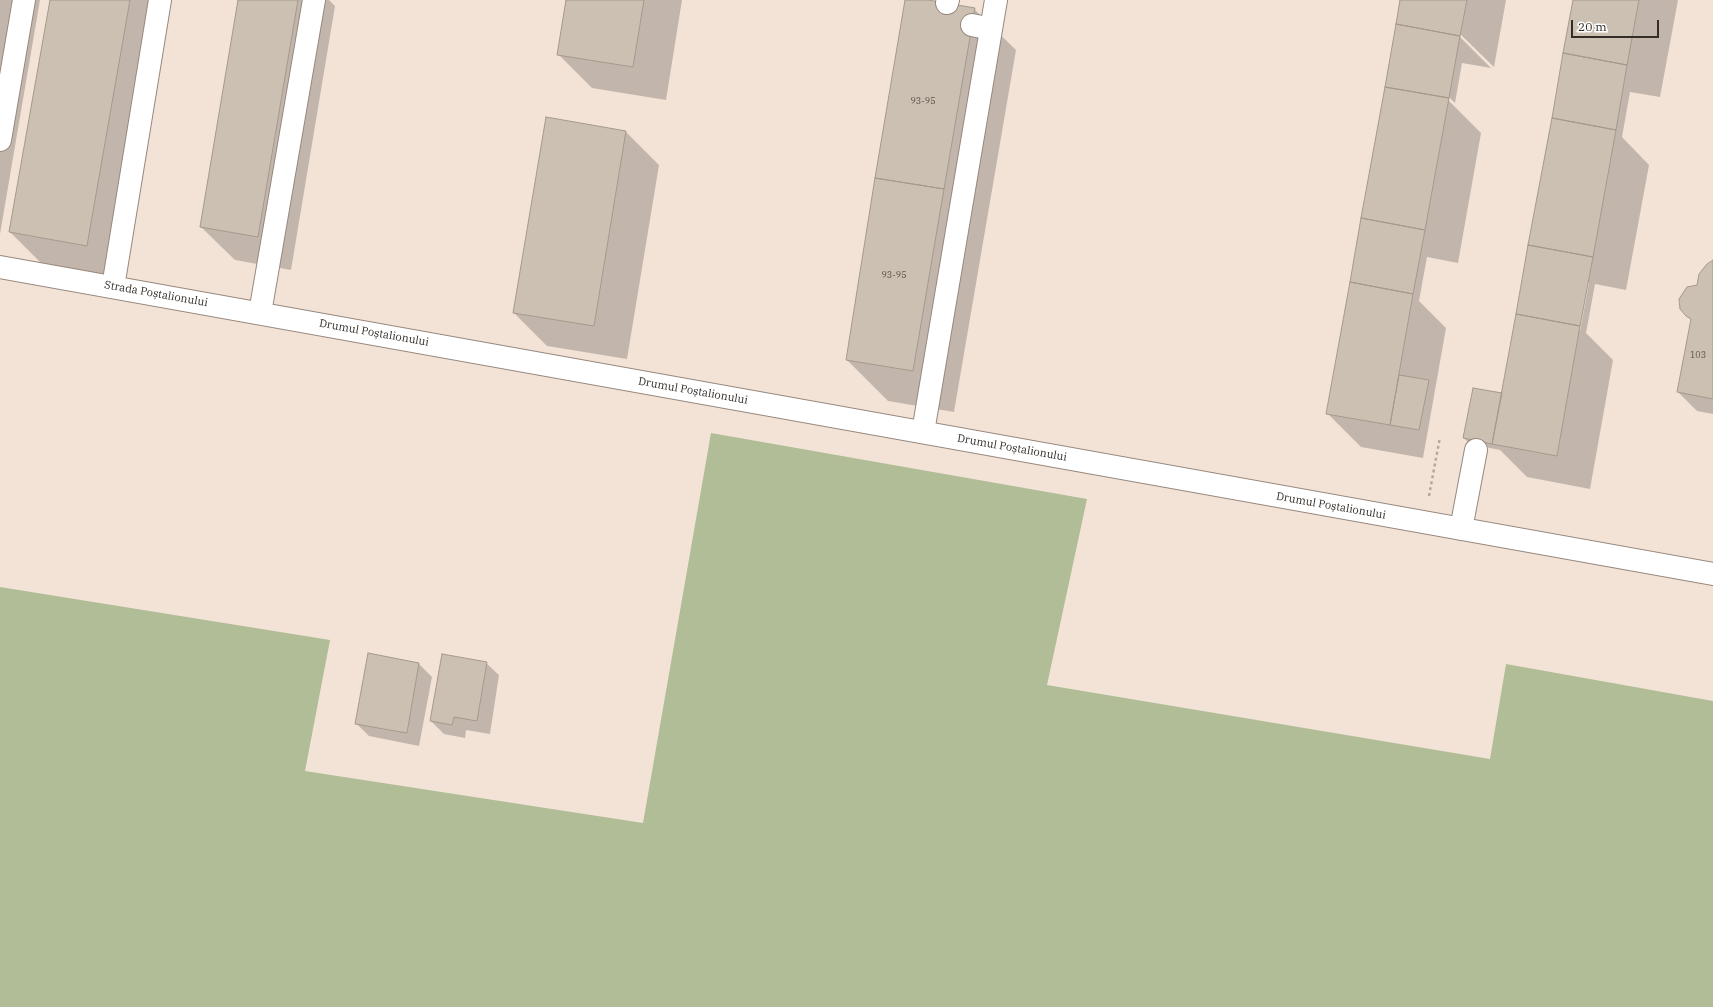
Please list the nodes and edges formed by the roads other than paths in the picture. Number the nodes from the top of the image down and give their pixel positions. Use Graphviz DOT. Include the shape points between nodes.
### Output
graph roads {
  1 [pos="24,0"];
  2 [pos="160,0"];
  3 [pos="314,0"];
  4 [pos="996,0"];
  5 [pos="0,140"];
  6 [pos="0,267"];
  7 [pos="113,287"];
  8 [pos="260,313"];
  9 [pos="311,322"];
  10 [pos="923,432"];
  11 [pos="1476,450"];
  12 [pos="1461,529"];
  13 [pos="1713,574"];
  1 -- 5 [label="street"];
  2 -- 7 [label="street"];
  3 -- 8 [label="street"];
  4 -- 10 [label="street" via="981,27"];
  6 -- 7 [label="street, Strada Poștalionului"];
  7 -- 8 [label="street, Strada Poștalionului"];
  8 -- 9 [label="street, Strada Poștalionului"];
  9 -- 10 [label="street, Drumul Poștalionului"];
  10 -- 12 [label="street, Drumul Poștalionului"];
  11 -- 12 [label="street"];
  12 -- 13 [label="street, Drumul Poștalionului"];
}
